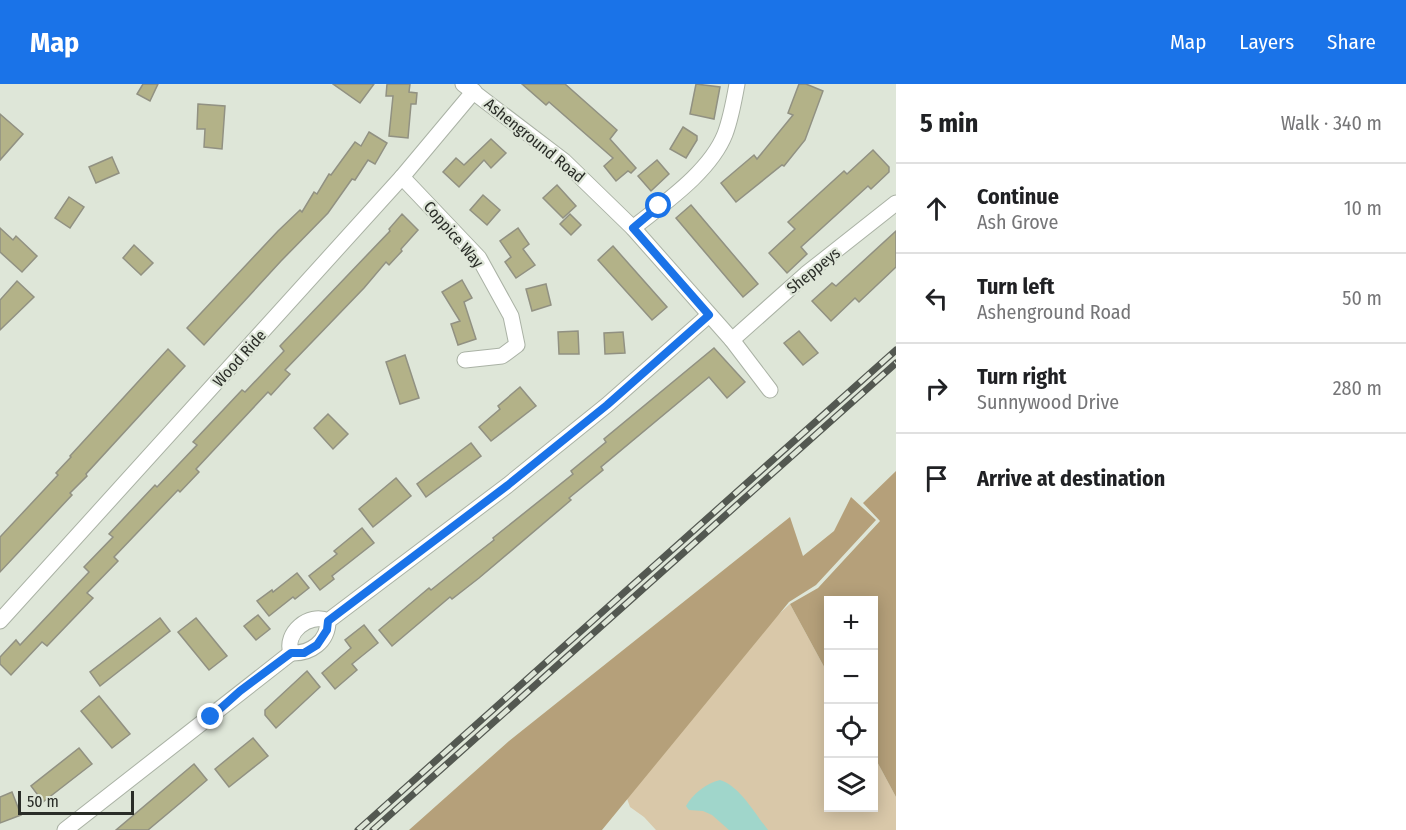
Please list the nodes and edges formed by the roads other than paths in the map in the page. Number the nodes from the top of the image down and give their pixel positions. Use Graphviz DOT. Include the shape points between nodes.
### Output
graph roads {
  1 [pos="737,84"];
  2 [pos="468,88"];
  3 [pos="402,177"];
  4 [pos="896,203"];
  5 [pos="633,228"];
  6 [pos="709,315"];
  7 [pos="732,340"];
  8 [pos="465,360"];
  9 [pos="770,390"];
  10 [pos="0,621"];
  11 [pos="328,621"];
  12 [pos="291,653"];
  13 [pos="65,830"];
  1 -- 5 [label="street" via="724,137 703,169"];
  2 -- 3 [label="street, Wood Ride"];
  2 -- 5 [label="street, Ashenground Road" via="564,161"];
  3 -- 8 [label="street, Coppice Way" via="479,258 511,316 517,345 502,356"];
  3 -- 10 [label="street, Wood Ride"];
  4 -- 7 [label="street, Sheppeys" via="806,274"];
  5 -- 6 [label="street, Ashenground Road"];
  6 -- 7 [label="street, Ashenground Road"];
  6 -- 11 [label="street" via="508,485"];
  7 -- 9 [label="street, Ashenground Road"];
  11 -- 12 [label="street" via="317,645 304,653"];
  11 -- 12 [label="street" via="309,619 301,625 289,645"];
  12 -- 13 [label="street"];
}
